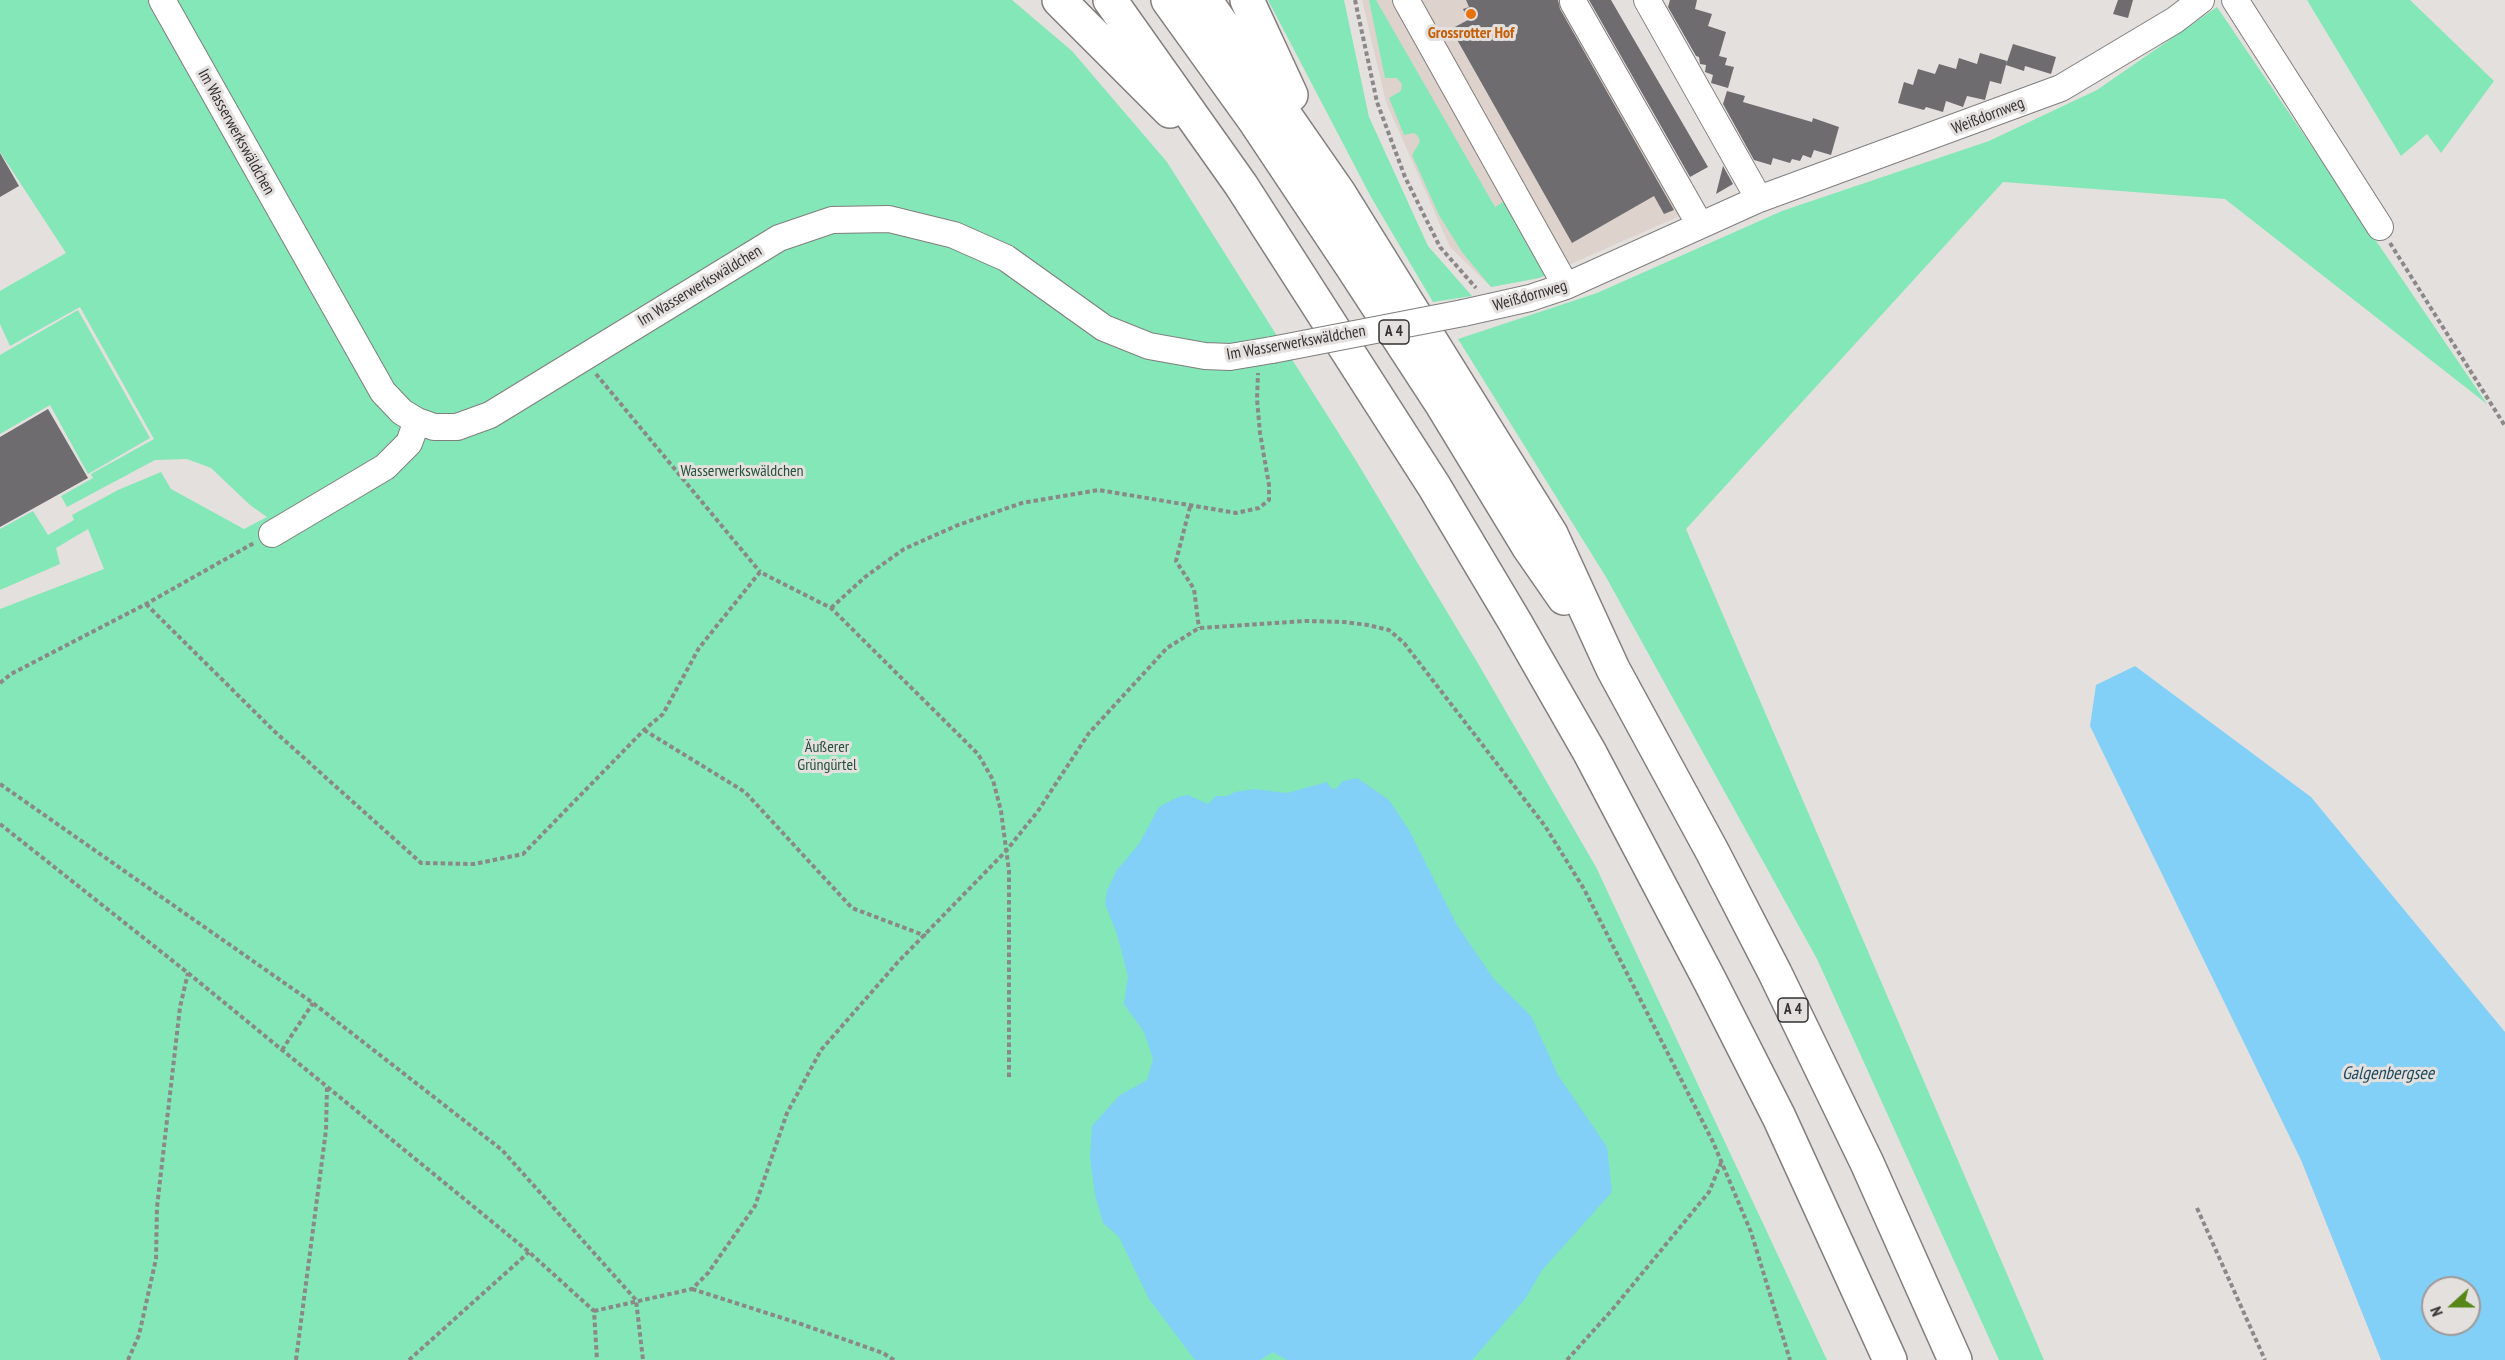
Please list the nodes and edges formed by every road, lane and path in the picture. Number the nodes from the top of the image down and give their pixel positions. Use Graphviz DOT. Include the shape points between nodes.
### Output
graph roads {
  1 [pos="162,0"];
  2 [pos="1059,0"];
  3 [pos="1110,0"];
  4 [pos="1168,0"];
  5 [pos="1205,0"];
  6 [pos="1247,0"];
  7 [pos="1355,0"];
  8 [pos="1406,0"];
  9 [pos="1647,0"];
  10 [pos="2201,0"];
  11 [pos="2235,0"];
  12 [pos="1573,2"];
  13 [pos="1241,185"];
  14 [pos="1340,194"];
  15 [pos="1759,199"];
  16 [pos="1701,225"];
  17 [pos="2380,228"];
  18 [pos="1458,268"];
  19 [pos="1566,286"];
  20 [pos="1463,313"];
  21 [pos="582,358"];
  22 [pos="1265,359"];
  23 [pos="417,421"];
  24 [pos="2505,426"];
  25 [pos="1190,507"];
  26 [pos="272,534"];
  27 [pos="760,572"];
  28 [pos="146,604"];
  29 [pos="831,608"];
  30 [pos="1199,628"];
  31 [pos="1613,669"];
  32 [pos="0,683"];
  33 [pos="644,730"];
  34 [pos="0,784"];
  35 [pos="0,824"];
  36 [pos="1006,851"];
  37 [pos="926,936"];
  38 [pos="188,973"];
  39 [pos="313,1003"];
  40 [pos="282,1050"];
  41 [pos="1009,1078"];
  42 [pos="327,1086"];
  43 [pos="1722,1162"];
  44 [pos="2197,1209"];
  45 [pos="529,1251"];
  46 [pos="692,1289"];
  47 [pos="636,1300"];
  48 [pos="594,1311"];
  49 [pos="128,1360"];
  50 [pos="297,1360"];
  51 [pos="409,1360"];
  52 [pos="597,1360"];
  53 [pos="643,1360"];
  54 [pos="894,1360"];
  55 [pos="1567,1360"];
  56 [pos="1790,1360"];
  57 [pos="1890,1360"];
  58 [pos="1955,1360"];
  59 [pos="2265,1360"];
  1 -- 23 [label="street, Im Wasserwerkswäldchen" via="383,392"];
  2 -- 13 [label="highway"];
  3 -- 13 [label="highway"];
  4 -- 31 [label="highway, A 4" via="1351,265 1528,546"];
  5 -- 14 [label="highway"];
  6 -- 14 [label="highway"];
  7 -- 18 [label="path" via="1389,139 1440,247"];
  8 -- 19 [label="street"];
  9 -- 15 [label="street"];
  10 -- 15 [label="street, Weißdornweg" via="2175,20 2061,88"];
  11 -- 17 [label="street"];
  12 -- 16 [label="street"];
  13 -- 57 [label="highway" via="1434,486 1590,753 1779,1117"];
  14 -- 31 [label="highway" via="1551,534"];
  15 -- 16 [label="street, Weißdornweg"];
  16 -- 19 [label="street, Weißdornweg"];
  17 -- 24 [label="path"];
  19 -- 20 [label="street, Weißdornweg"];
  20 -- 22 [label="street, Im Wasserwerkswäldchen, bridge"];
  21 -- 22 [label="street, Im Wasserwerkswäldchen" via="779,238 832,220 889,219 954,235 1006,258 1104,328 1149,346 1205,356"];
  21 -- 23 [label="street, Im Wasserwerkswäldchen" via="490,415 457,427 434,427"];
  21 -- 27 [label="path"];
  22 -- 25 [label="path" via="1257,399 1269,500 1259,508 1236,513"];
  23 -- 26 [label="street" via="409,443 385,467"];
  25 -- 29 [label="path" via="1099,490 1022,504 957,525 904,549"];
  25 -- 30 [label="path" via="1176,561 1194,589"];
  26 -- 28 [label="path"];
  27 -- 29 [label="path"];
  27 -- 33 [label="path" via="699,648 663,714"];
  28 -- 32 [label="path"];
  28 -- 33 [label="path" via="274,731 421,863 474,864 523,854"];
  29 -- 36 [label="path" via="978,754 993,780"];
  30 -- 36 [label="path" via="1167,648 1089,733 1038,811"];
  30 -- 43 [label="path" via="1344,622 1389,630 1404,643 1545,826 1584,890"];
  31 -- 58 [label="highway, A 4" via="1775,973 1867,1163"];
  33 -- 37 [label="path" via="745,792 852,909"];
  34 -- 39 [label="path"];
  35 -- 38 [label="path"];
  36 -- 37 [label="path"];
  36 -- 41 [label="path"];
  37 -- 46 [label="path" via="821,1050 787,1113 755,1206 708,1273"];
  38 -- 40 [label="path"];
  38 -- 49 [label="path" via="180,1007 157,1207 156,1259 139,1335"];
  39 -- 40 [label="path"];
  39 -- 47 [label="path" via="502,1150"];
  40 -- 42 [label="path"];
  42 -- 45 [label="path"];
  42 -- 50 [label="path" via="326,1130"];
  43 -- 55 [label="path" via="1709,1192"];
  43 -- 56 [label="path" via="1751,1232"];
  44 -- 59 [label="path"];
  45 -- 48 [label="path"];
  45 -- 51 [label="path"];
  46 -- 47 [label="path"];
  46 -- 54 [label="path" via="811,1327"];
  47 -- 48 [label="path"];
  47 -- 53 [label="path"];
  48 -- 52 [label="path"];
}
